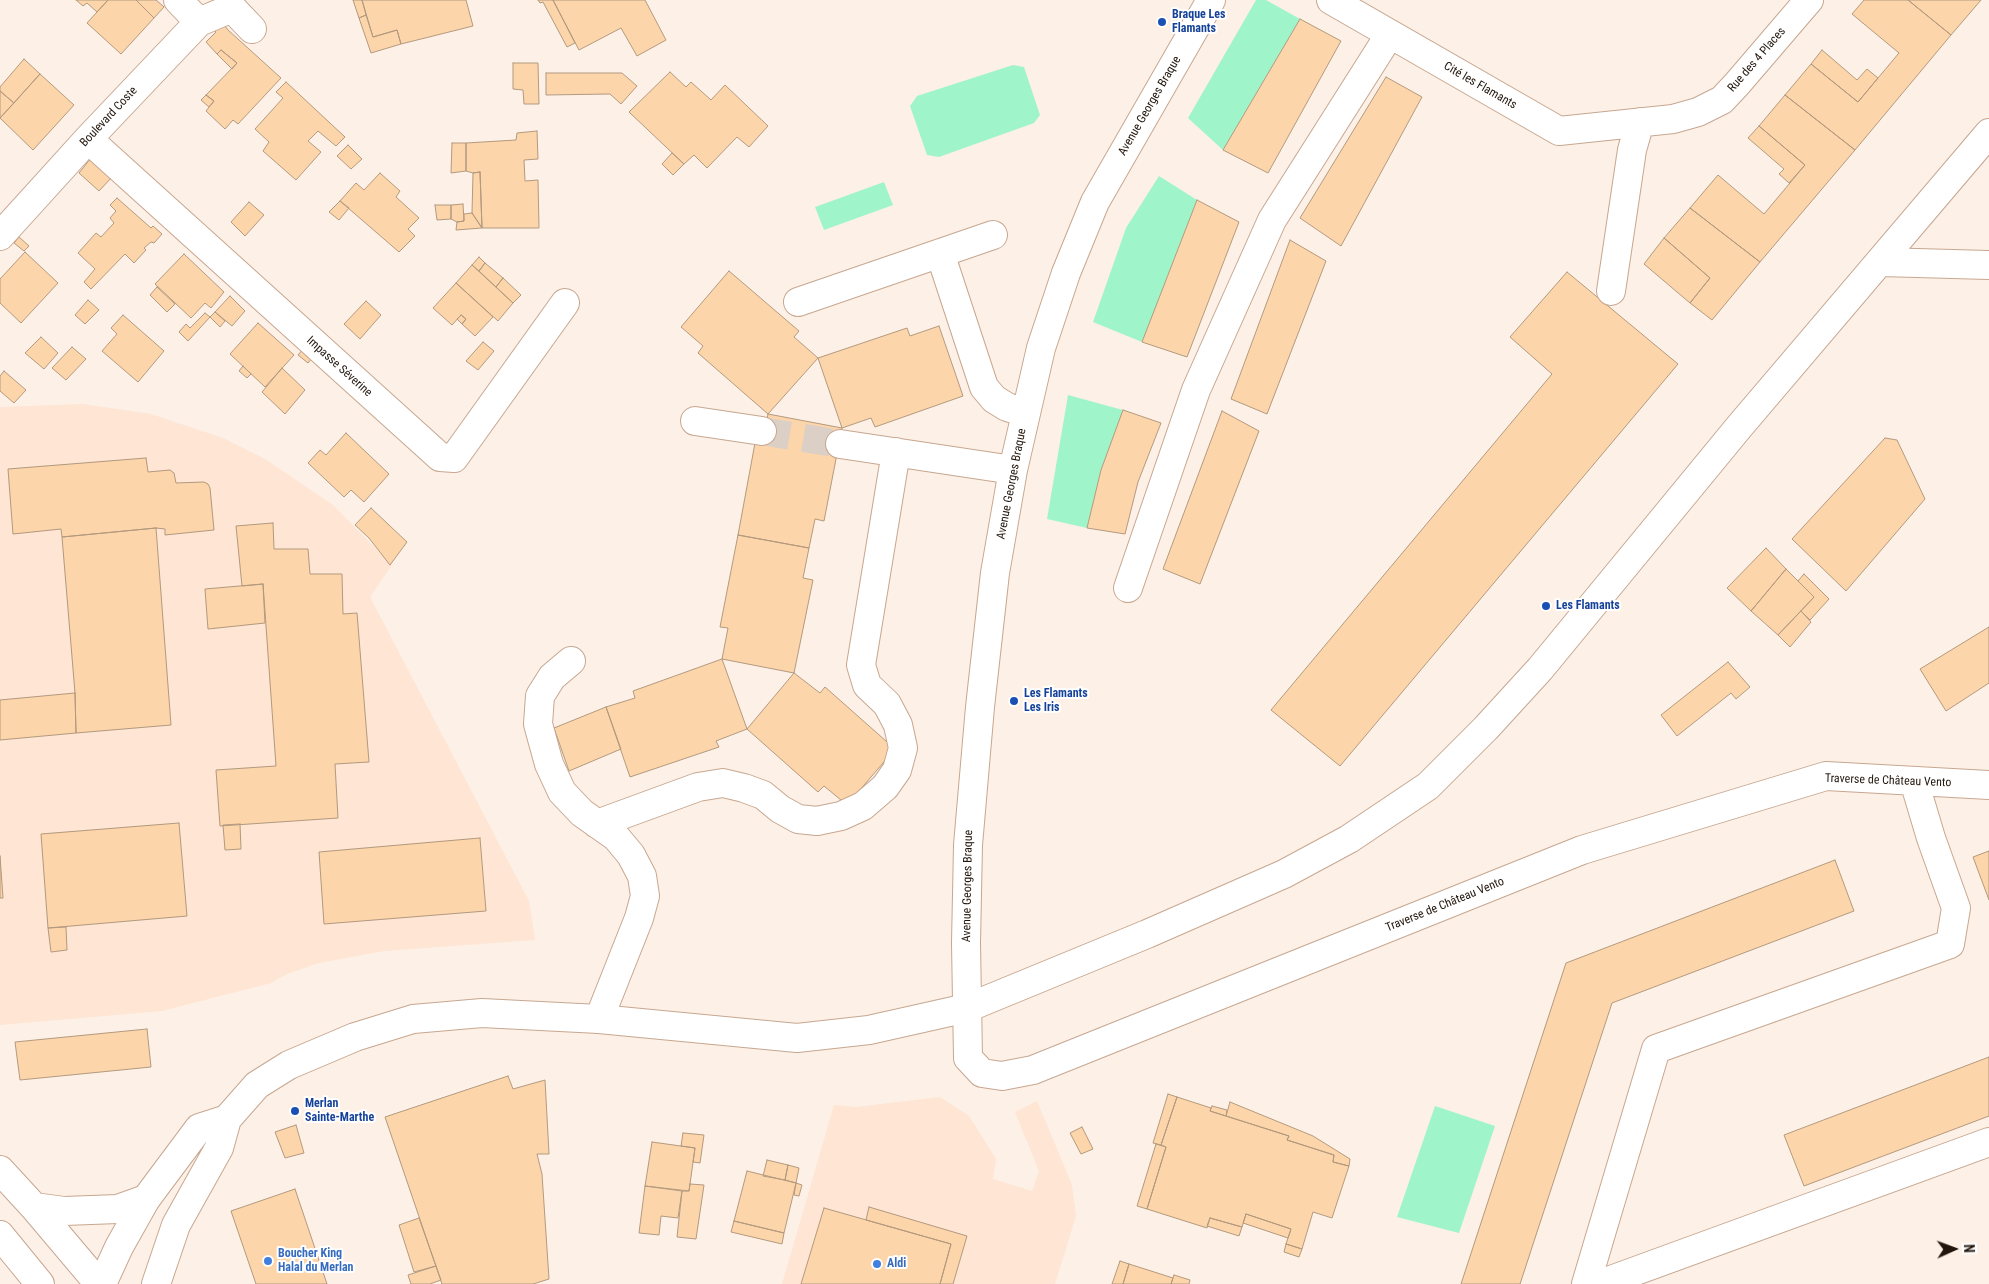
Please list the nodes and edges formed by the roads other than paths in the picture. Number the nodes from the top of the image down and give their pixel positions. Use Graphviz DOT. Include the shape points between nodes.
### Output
graph roads {
  1 [pos="178,0"];
  2 [pos="1211,0"];
  3 [pos="1331,0"];
  4 [pos="1809,0"];
  5 [pos="199,22"];
  6 [pos="252,29"];
  7 [pos="1390,34"];
  8 [pos="1640,122"];
  9 [pos="1989,133"];
  10 [pos="88,139"];
  11 [pos="993,235"];
  12 [pos="0,236"];
  13 [pos="940,253"];
  14 [pos="1880,262"];
  15 [pos="1989,265"];
  16 [pos="1611,291"];
  17 [pos="798,302"];
  18 [pos="565,303"];
  19 [pos="1026,413"];
  20 [pos="695,421"];
  21 [pos="762,431"];
  22 [pos="840,444"];
  23 [pos="896,452"];
  24 [pos="1013,470"];
  25 [pos="1128,588"];
  26 [pos="572,661"];
  27 [pos="1914,781"];
  28 [pos="1989,784"];
  29 [pos="597,824"];
  30 [pos="967,1008"];
  31 [pos="599,1020"];
  32 [pos="227,1119"];
  33 [pos="1989,1142"];
  34 [pos="0,1170"];
  35 [pos="146,1199"];
  36 [pos="34,1207"];
  37 [pos="0,1235"];
  38 [pos="40,1284"];
  39 [pos="101,1284"];
  40 [pos="156,1284"];
  41 [pos="1586,1284"];
  42 [pos="1600,1284"];
  1 -- 5 [label="street"];
  2 -- 19 [label="street, Avenue Georges Braque" via="1094,202 1041,348"];
  3 -- 7 [label="street, Cité les Flamants"];
  4 -- 8 [label="street, Rue des 4 Places" via="1722,100 1685,117"];
  5 -- 6 [label="street" via="232,8"];
  5 -- 10 [label="street, Boulevard Coste"];
  7 -- 8 [label="street, Cité les Flamants" via="1559,131"];
  7 -- 25 [label="street" via="1272,220 1196,390"];
  8 -- 16 [label="street" via="1632,150"];
  9 -- 14 [label="street"];
  10 -- 12 [label="street, Boulevard Coste"];
  10 -- 18 [label="street, Impasse Séverine" via="440,456 454,458"];
  11 -- 13 [label="street"];
  13 -- 17 [label="street"];
  13 -- 19 [label="street" via="984,387 1007,407"];
  14 -- 15 [label="street"];
  14 -- 30 [label="street" via="1540,669 1428,786 1349,839 1284,874"];
  19 -- 24 [label="street, Avenue Georges Braque"];
  20 -- 21 [label="street"];
  22 -- 23 [label="street"];
  23 -- 24 [label="street"];
  23 -- 29 [label="street" via="861,665 868,685 887,704 898,724 903,748 897,770 886,786 863,806 841,816 817,821 798,819 763,795 723,783 698,787"];
  24 -- 30 [label="street, Avenue Georges Braque" via="996,573 970,815"];
  26 -- 29 [label="street" via="552,677 540,696 538,724 549,764 562,792"];
  27 -- 28 [label="street, Traverse de Château Vento"];
  27 -- 30 [label="street, Traverse de Château Vento" via="1826,776 1582,850 1033,1070 1002,1076 982,1073 968,1058"];
  27 -- 41 [label="street" via="1956,908 1950,944 1656,1049"];
  29 -- 31 [label="street" via="616,837 631,855 642,876 645,896 640,918"];
  30 -- 31 [label="street" via="869,1030 797,1038"];
  31 -- 32 [label="street" via="482,1012 413,1019 354,1037 289,1066 258,1085"];
  32 -- 35 [label="street" via="199,1128"];
  32 -- 40 [label="street" via="219,1148 176,1225"];
  33 -- 42 [label="street"];
  34 -- 36 [label="street"];
  35 -- 36 [label="street" via="118,1209 64,1211"];
  35 -- 39 [label="street"];
  36 -- 39 [label="street"];
  37 -- 38 [label="street"];
}
